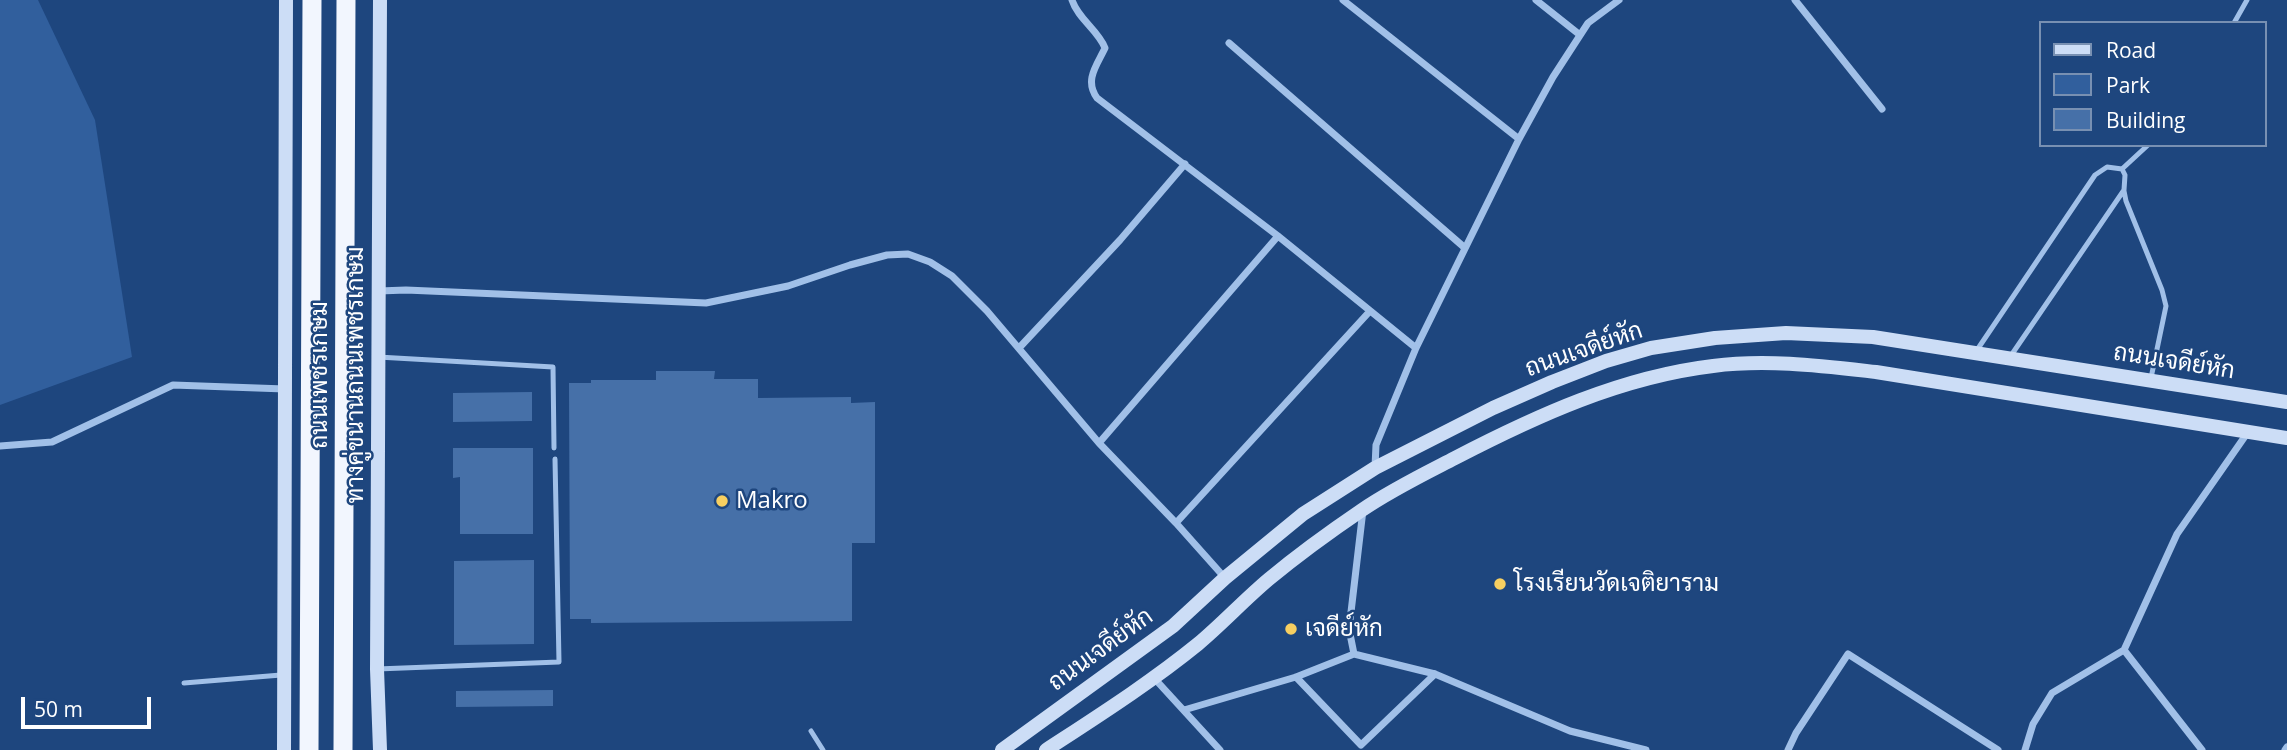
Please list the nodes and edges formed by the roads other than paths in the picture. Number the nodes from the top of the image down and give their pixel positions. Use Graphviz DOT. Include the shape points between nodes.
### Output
graph roads {
  1 [pos="286,0"];
  2 [pos="312,0"];
  3 [pos="346,0"];
  4 [pos="380,0"];
  5 [pos="1072,0"];
  6 [pos="1343,0"];
  7 [pos="1535,0"];
  8 [pos="1619,0"];
  9 [pos="1795,0"];
  10 [pos="2247,0"];
  11 [pos="2235,21"];
  12 [pos="1580,35"];
  13 [pos="1228,43"];
  14 [pos="1882,109"];
  15 [pos="1519,139"];
  16 [pos="2146,147"];
  17 [pos="1185,164"];
  18 [pos="2122,169"];
  19 [pos="2124,190"];
  20 [pos="1278,236"];
  21 [pos="1465,248"];
  22 [pos="379,291"];
  23 [pos="1370,311"];
  24 [pos="1019,348"];
  25 [pos="1416,348"];
  26 [pos="1975,353"];
  27 [pos="379,357"];
  28 [pos="2009,358"];
  29 [pos="2150,381"];
  30 [pos="285,389"];
  31 [pos="2287,402"];
  32 [pos="2248,431"];
  33 [pos="2287,438"];
  34 [pos="1099,443"];
  35 [pos="0,446"];
  36 [pos="554,447"];
  37 [pos="555,459"];
  38 [pos="1375,468"];
  39 [pos="1364,509"];
  40 [pos="1176,523"];
  41 [pos="1225,578"];
  42 [pos="2124,650"];
  43 [pos="1354,654"];
  44 [pos="377,669"];
  45 [pos="284,674"];
  46 [pos="1435,674"];
  47 [pos="1296,677"];
  48 [pos="1154,678"];
  49 [pos="184,683"];
  50 [pos="1184,710"];
  51 [pos="811,731"];
  52 [pos="284,750"];
  53 [pos="309,750"];
  54 [pos="342,750"];
  55 [pos="380,750"];
  56 [pos="824,750"];
  57 [pos="1002,750"];
  58 [pos="1046,750"];
  59 [pos="1220,750"];
  60 [pos="1646,750"];
  61 [pos="1788,750"];
  62 [pos="1998,750"];
  63 [pos="2025,750"];
  64 [pos="2202,750"];
  1 -- 30 [label="main road"];
  2 -- 53 [label="highway, ถนนเพชรเกษม"];
  3 -- 54 [label="highway, ถนนเพชรเกษม"];
  4 -- 22 [label="main road, ทางคู่ขนานถนนเพชรเกษม"];
  5 -- 17 [label="street" via="1105,48 1091,90"];
  6 -- 15 [label="street"];
  7 -- 12 [label="street"];
  8 -- 12 [label="street" via="1588,23"];
  9 -- 14 [label="street"];
  10 -- 11 [label="lane"];
  12 -- 15 [label="street"];
  13 -- 21 [label="street"];
  15 -- 21 [label="street"];
  16 -- 18 [label="lane"];
  17 -- 20 [label="street"];
  17 -- 24 [label="street"];
  18 -- 19 [label="lane"];
  18 -- 26 [label="lane" via="2107,167 2095,175"];
  19 -- 28 [label="lane"];
  19 -- 29 [label="lane" via="2166,306"];
  20 -- 23 [label="street"];
  20 -- 34 [label="street"];
  21 -- 25 [label="street"];
  22 -- 24 [label="street" via="706,303 788,286 887,255 908,254 952,276"];
  22 -- 27 [label="main road, ทางคู่ขนานถนนเพชรเกษม"];
  23 -- 25 [label="street"];
  23 -- 40 [label="street"];
  24 -- 34 [label="street"];
  25 -- 38 [label="street" via="1376,445"];
  26 -- 28 [label="main road, ถนนเจดีย์หัก"];
  26 -- 38 [label="main road, ถนนเจดีย์หัก" via="1873,337 1786,333 1651,348 1516,398"];
  27 -- 36 [label="lane" via="553,367"];
  27 -- 44 [label="main road, ทางคู่ขนานถนนเพชรเกษม"];
  28 -- 29 [label="main road, ถนนเจดีย์หัก"];
  29 -- 31 [label="main road, ถนนเจดีย์หัก"];
  30 -- 35 [label="street" via="173,385 52,442"];
  30 -- 45 [label="main road"];
  32 -- 33 [label="main road, ถนนเจดีย์หัก"];
  32 -- 39 [label="main road, ถนนเจดีย์หัก" via="1876,372 1811,365 1713,365 1597,393 1482,444"];
  32 -- 42 [label="street" via="2177,534"];
  34 -- 40 [label="street"];
  37 -- 44 [label="lane" via="559,662"];
  38 -- 41 [label="main road, ถนนเจดีย์หัก" via="1303,514"];
  39 -- 43 [label="street" via="1349,629"];
  39 -- 48 [label="main road, ถนนเจดีย์หัก" via="1269,579"];
  40 -- 41 [label="street"];
  41 -- 57 [label="main road, ถนนเจดีย์หัก" via="1163,633"];
  42 -- 63 [label="street" via="2052,693 2033,724"];
  42 -- 64 [label="street"];
  43 -- 46 [label="street"];
  43 -- 47 [label="street"];
  44 -- 55 [label="main road, ทางคู่ขนานถนนเพชรเกษม"];
  45 -- 49 [label="lane"];
  45 -- 52 [label="main road"];
  46 -- 47 [label="street" via="1361,745"];
  46 -- 60 [label="street" via="1570,731"];
  47 -- 50 [label="street"];
  48 -- 50 [label="street"];
  48 -- 58 [label="main road, ถนนเจดีย์หัก"];
  50 -- 59 [label="street"];
  51 -- 56 [label="lane"];
  61 -- 62 [label="street" via="1848,654"];
}
